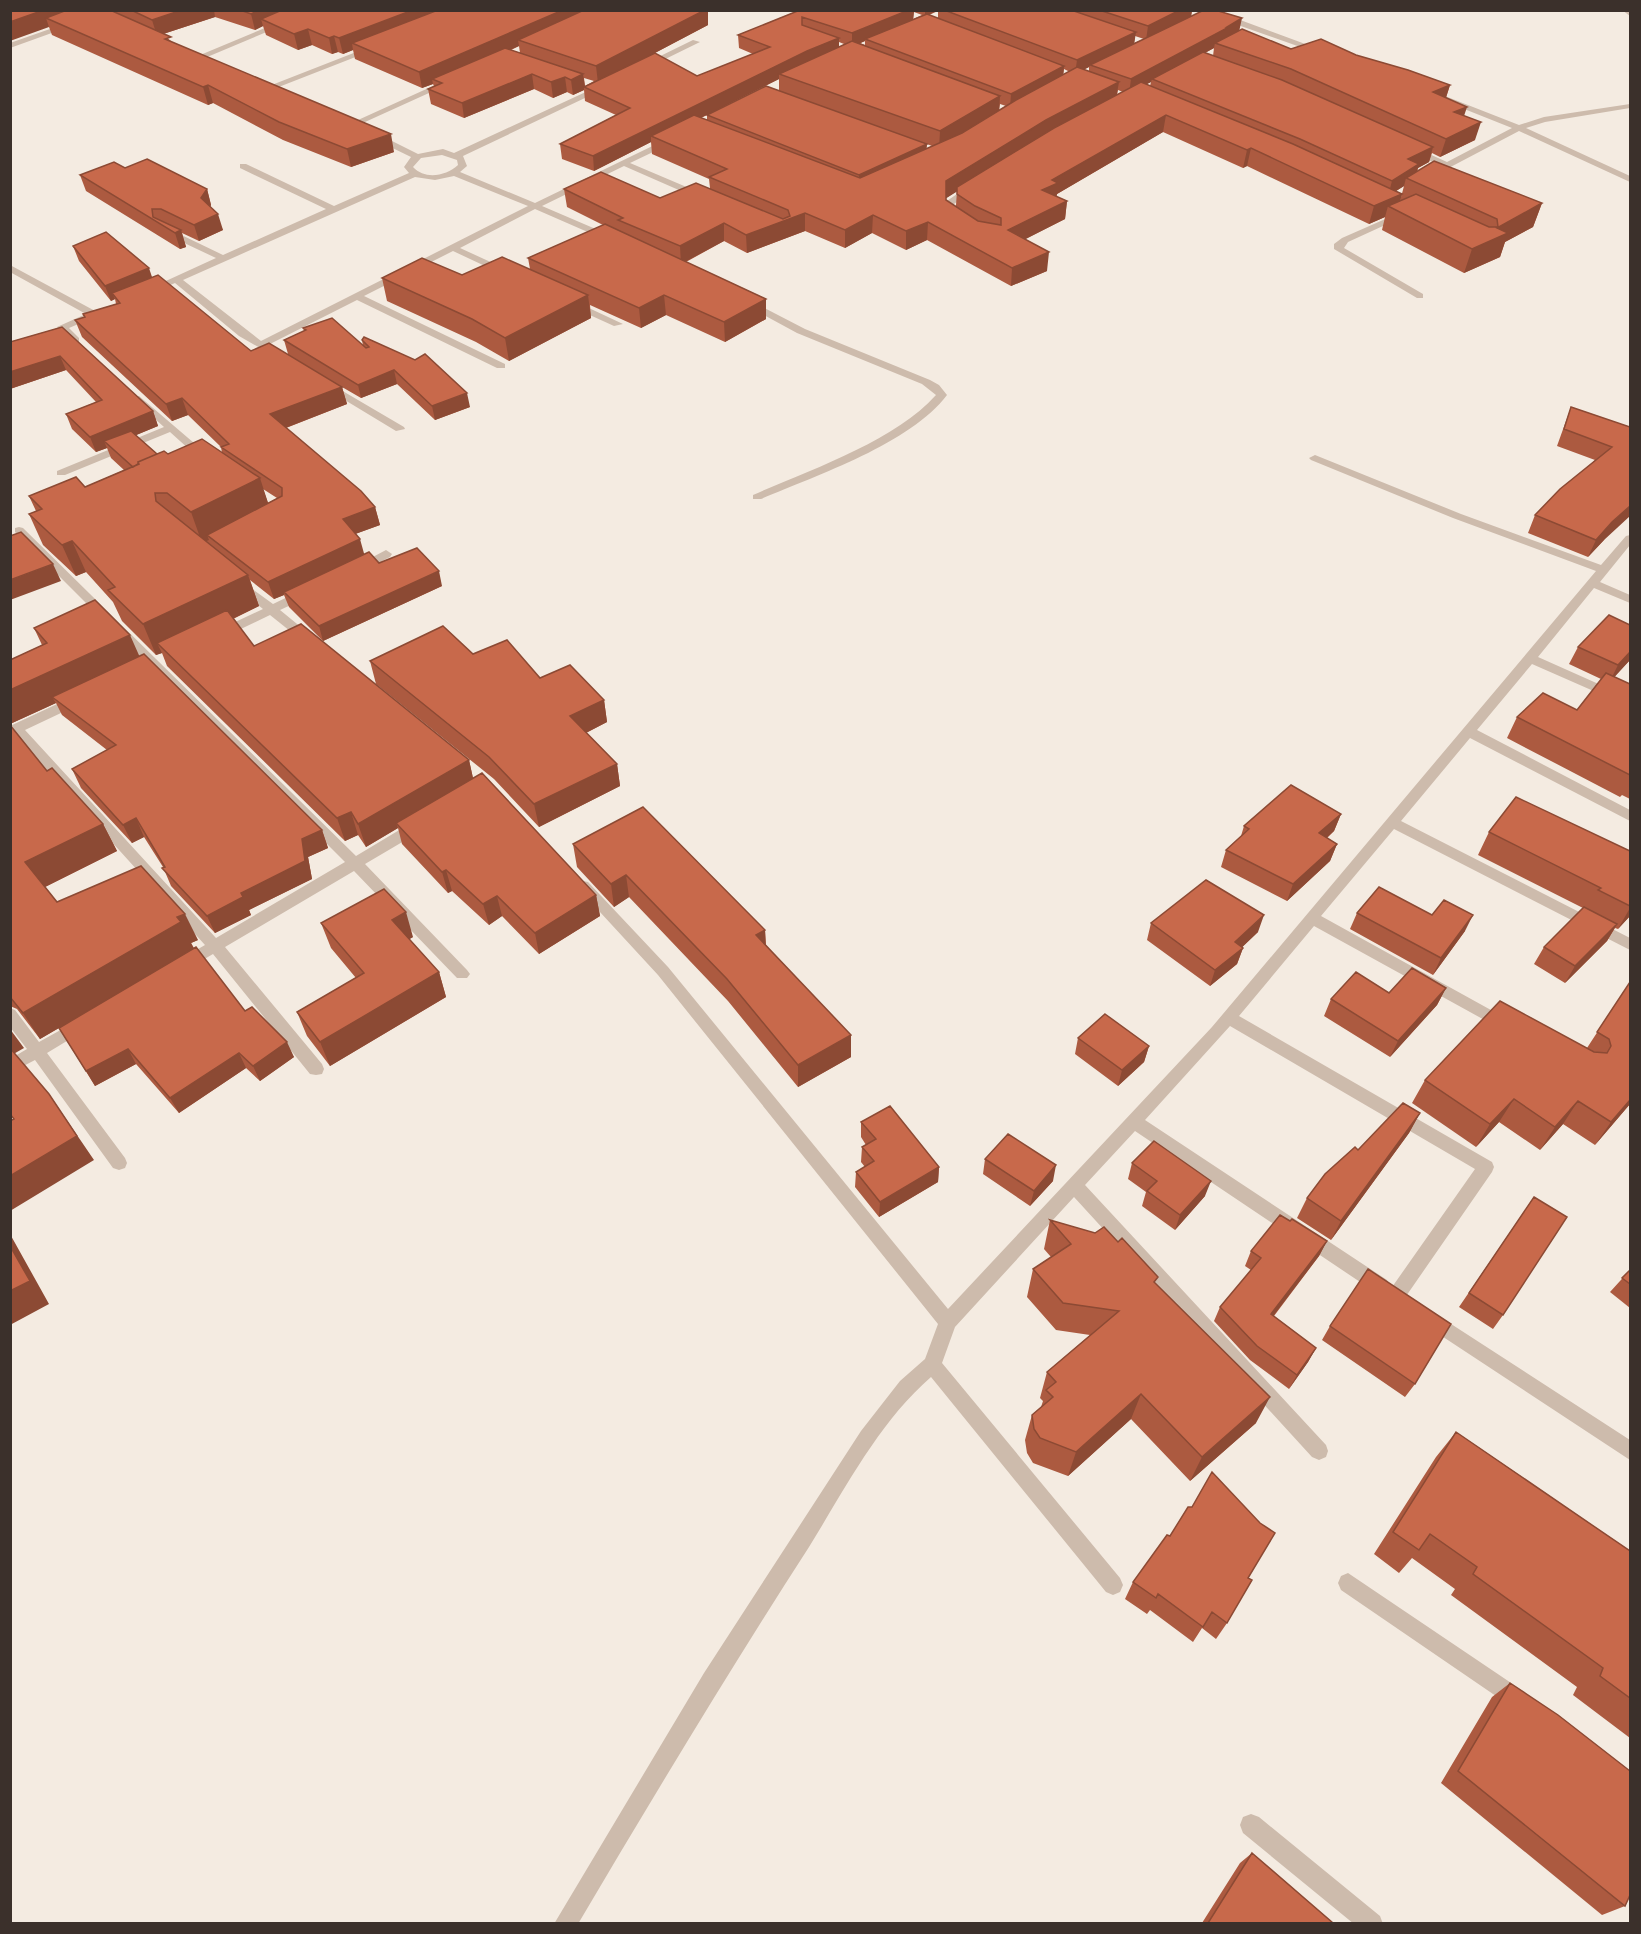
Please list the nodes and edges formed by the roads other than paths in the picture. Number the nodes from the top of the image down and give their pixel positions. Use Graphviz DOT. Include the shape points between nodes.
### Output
graph roads {
  1 [pos="316,10"];
  2 [pos="1215,10"];
  3 [pos="1625,10"];
  4 [pos="286,14"];
  5 [pos="1630,14"];
  6 [pos="297,18"];
  7 [pos="76,23"];
  8 [pos="1261,29"];
  9 [pos="1250,35"];
  10 [pos="696,42"];
  11 [pos="10,46"];
  12 [pos="376,48"];
  13 [pos="188,54"];
  14 [pos="1336,57"];
  15 [pos="197,58"];
  16 [pos="207,62"];
  17 [pos="637,70"];
  18 [pos="617,79"];
  19 [pos="454,80"];
  20 [pos="258,84"];
  21 [pos="587,85"];
  22 [pos="268,88"];
  23 [pos="597,88"];
  24 [pos="1422,89"];
  25 [pos="278,93"];
  26 [pos="1630,106"];
  27 [pos="1518,128"];
  28 [pos="360,130"];
  29 [pos="370,134"];
  30 [pos="678,137"];
  31 [pos="1402,145"];
  32 [pos="457,155"];
  33 [pos="418,157"];
  34 [pos="623,163"];
  35 [pos="1446,165"];
  36 [pos="243,166"];
  37 [pos="454,173"];
  38 [pos="414,174"];
  39 [pos="1426,177"];
  40 [pos="1630,179"];
  41 [pos="978,184"];
  42 [pos="709,200"];
  43 [pos="535,206"];
  44 [pos="1399,207"];
  45 [pos="335,210"];
  46 [pos="969,228"];
  47 [pos="162,229"];
  48 [pos="618,243"];
  49 [pos="453,248"];
  50 [pos="225,259"];
  51 [pos="10,268"];
  52 [pos="515,277"];
  53 [pos="177,280"];
  54 [pos="1420,296"];
  55 [pos="135,297"];
  56 [pos="358,297"];
  57 [pos="743,300"];
  58 [pos="567,301"];
  59 [pos="618,324"];
  60 [pos="261,345"];
  61 [pos="85,350"];
  62 [pos="281,357"];
  63 [pos="501,366"];
  64 [pos="320,381"];
  65 [pos="128,389"];
  66 [pos="170,428"];
  67 [pos="400,429"];
  68 [pos="1316,458"];
  69 [pos="200,465"];
  70 [pos="61,472"];
  71 [pos="757,497"];
  72 [pos="18,530"];
  73 [pos="1630,538"];
  74 [pos="386,554"];
  75 [pos="1604,570"];
  76 [pos="227,574"];
  77 [pos="344,574"];
  78 [pos="1593,583"];
  79 [pos="313,590"];
  80 [pos="1630,598"];
  81 [pos="272,610"];
  82 [pos="207,639"];
  83 [pos="317,646"];
  84 [pos="1530,658"];
  85 [pos="91,694"];
  86 [pos="1630,703"];
  87 [pos="14,730"];
  88 [pos="1468,731"];
  89 [pos="1630,816"];
  90 [pos="426,820"];
  91 [pos="1392,822"];
  92 [pos="355,863"];
  93 [pos="573,875"];
  94 [pos="1312,918"];
  95 [pos="1630,944"];
  96 [pos="215,946"];
  97 [pos="176,969"];
  98 [pos="462,974"];
  99 [pos="10,1014"];
  100 [pos="98,1015"];
  101 [pos="1228,1017"];
  102 [pos="1522,1034"];
  103 [pos="39,1050"];
  104 [pos="10,1067"];
  105 [pos="316,1069"];
  106 [pos="1134,1121"];
  107 [pos="119,1163"];
  108 [pos="1074,1185"];
  109 [pos="1396,1296"];
  110 [pos="948,1322"];
  111 [pos="932,1365"];
  112 [pos="1319,1451"];
  113 [pos="1630,1451"];
  114 [pos="1348,1583"];
  115 [pos="1113,1585"];
  116 [pos="1533,1710"];
  117 [pos="1251,1826"];
  118 [pos="1366,1921"];
  119 [pos="565,1923"];
  1 -- 6 [label="street"];
  2 -- 8 [label="street" via="1212,13"];
  3 -- 5 [label="street"];
  4 -- 6 [label="street"];
  6 -- 15 [label="street"];
  7 -- 11 [label="street"];
  8 -- 9 [label="street"];
  8 -- 14 [label="street"];
  10 -- 17 [label="street"];
  12 -- 22 [label="street"];
  13 -- 15 [label="street"];
  15 -- 16 [label="street"];
  18 -- 23 [label="street"];
  19 -- 28 [label="street" via="346,123"];
  20 -- 22 [label="street"];
  21 -- 23 [label="street"];
  22 -- 25 [label="street"];
  23 -- 32 [label="street"];
  24 -- 27 [label="street"];
  26 -- 27 [label="street"];
  27 -- 35 [label="street"];
  27 -- 40 [label="street"];
  29 -- 33 [label="street"];
  30 -- 34 [label="street"];
  31 -- 35 [label="street"];
  32 -- 33 [label="street" via="442,152"];
  32 -- 37 [label="street" via="463,162"];
  33 -- 38 [label="street" via="408,167"];
  34 -- 42 [label="street"];
  34 -- 43 [label="street"];
  35 -- 39 [label="street"];
  36 -- 45 [label="street"];
  37 -- 38 [label="street" via="429,177"];
  37 -- 43 [label="street"];
  38 -- 45 [label="street"];
  41 -- 46 [label="street" via="949,203 949,214"];
  43 -- 48 [label="street"];
  43 -- 49 [label="street"];
  44 -- 54 [label="street" via="1409,212 1345,240 1339,249"];
  45 -- 50 [label="street"];
  47 -- 50 [label="street"];
  49 -- 52 [label="street"];
  49 -- 56 [label="street"];
  50 -- 53 [label="street"];
  51 -- 61 [label="street" via="99,312 56,329"];
  53 -- 55 [label="street"];
  53 -- 60 [label="street"];
  56 -- 60 [label="street"];
  56 -- 63 [label="street"];
  57 -- 71 [label="street" via="801,331 926,382 942,395 931,408 883,439"];
  58 -- 59 [label="street"];
  60 -- 62 [label="street"];
  64 -- 67 [label="street"];
  65 -- 66 [label="street"];
  66 -- 69 [label="street" via="210,461"];
  66 -- 70 [label="street"];
  68 -- 75 [label="street"];
  72 -- 92 [label="street"];
  73 -- 75 [label="street"];
  74 -- 77 [label="street"];
  75 -- 78 [label="street"];
  76 -- 81 [label="street"];
  78 -- 80 [label="street"];
  78 -- 84 [label="street"];
  79 -- 81 [label="street"];
  81 -- 82 [label="street"];
  81 -- 83 [label="street"];
  84 -- 86 [label="street"];
  84 -- 88 [label="street"];
  85 -- 87 [label="street"];
  87 -- 96 [label="street"];
  88 -- 89 [label="street"];
  88 -- 91 [label="street"];
  90 -- 92 [label="street"];
  91 -- 94 [label="street"];
  91 -- 95 [label="street"];
  92 -- 96 [label="street"];
  92 -- 98 [label="street"];
  93 -- 110 [label="street" via="663,971"];
  94 -- 101 [label="street"];
  94 -- 102 [label="street"];
  96 -- 97 [label="street"];
  96 -- 105 [label="street"];
  99 -- 103 [label="street"];
  100 -- 103 [label="street"];
  101 -- 106 [label="street"];
  101 -- 109 [label="street" via="1486,1167"];
  103 -- 104 [label="street"];
  103 -- 107 [label="street"];
  106 -- 108 [label="street"];
  106 -- 109 [label="street"];
  108 -- 110 [label="street"];
  108 -- 112 [label="street"];
  109 -- 113 [label="street"];
  110 -- 111 [label="street"];
  111 -- 115 [label="street"];
  111 -- 119 [label="street" via="906,1387 868,1437 711,1680"];
  114 -- 116 [label="street"];
  117 -- 118 [label="street"];
}
